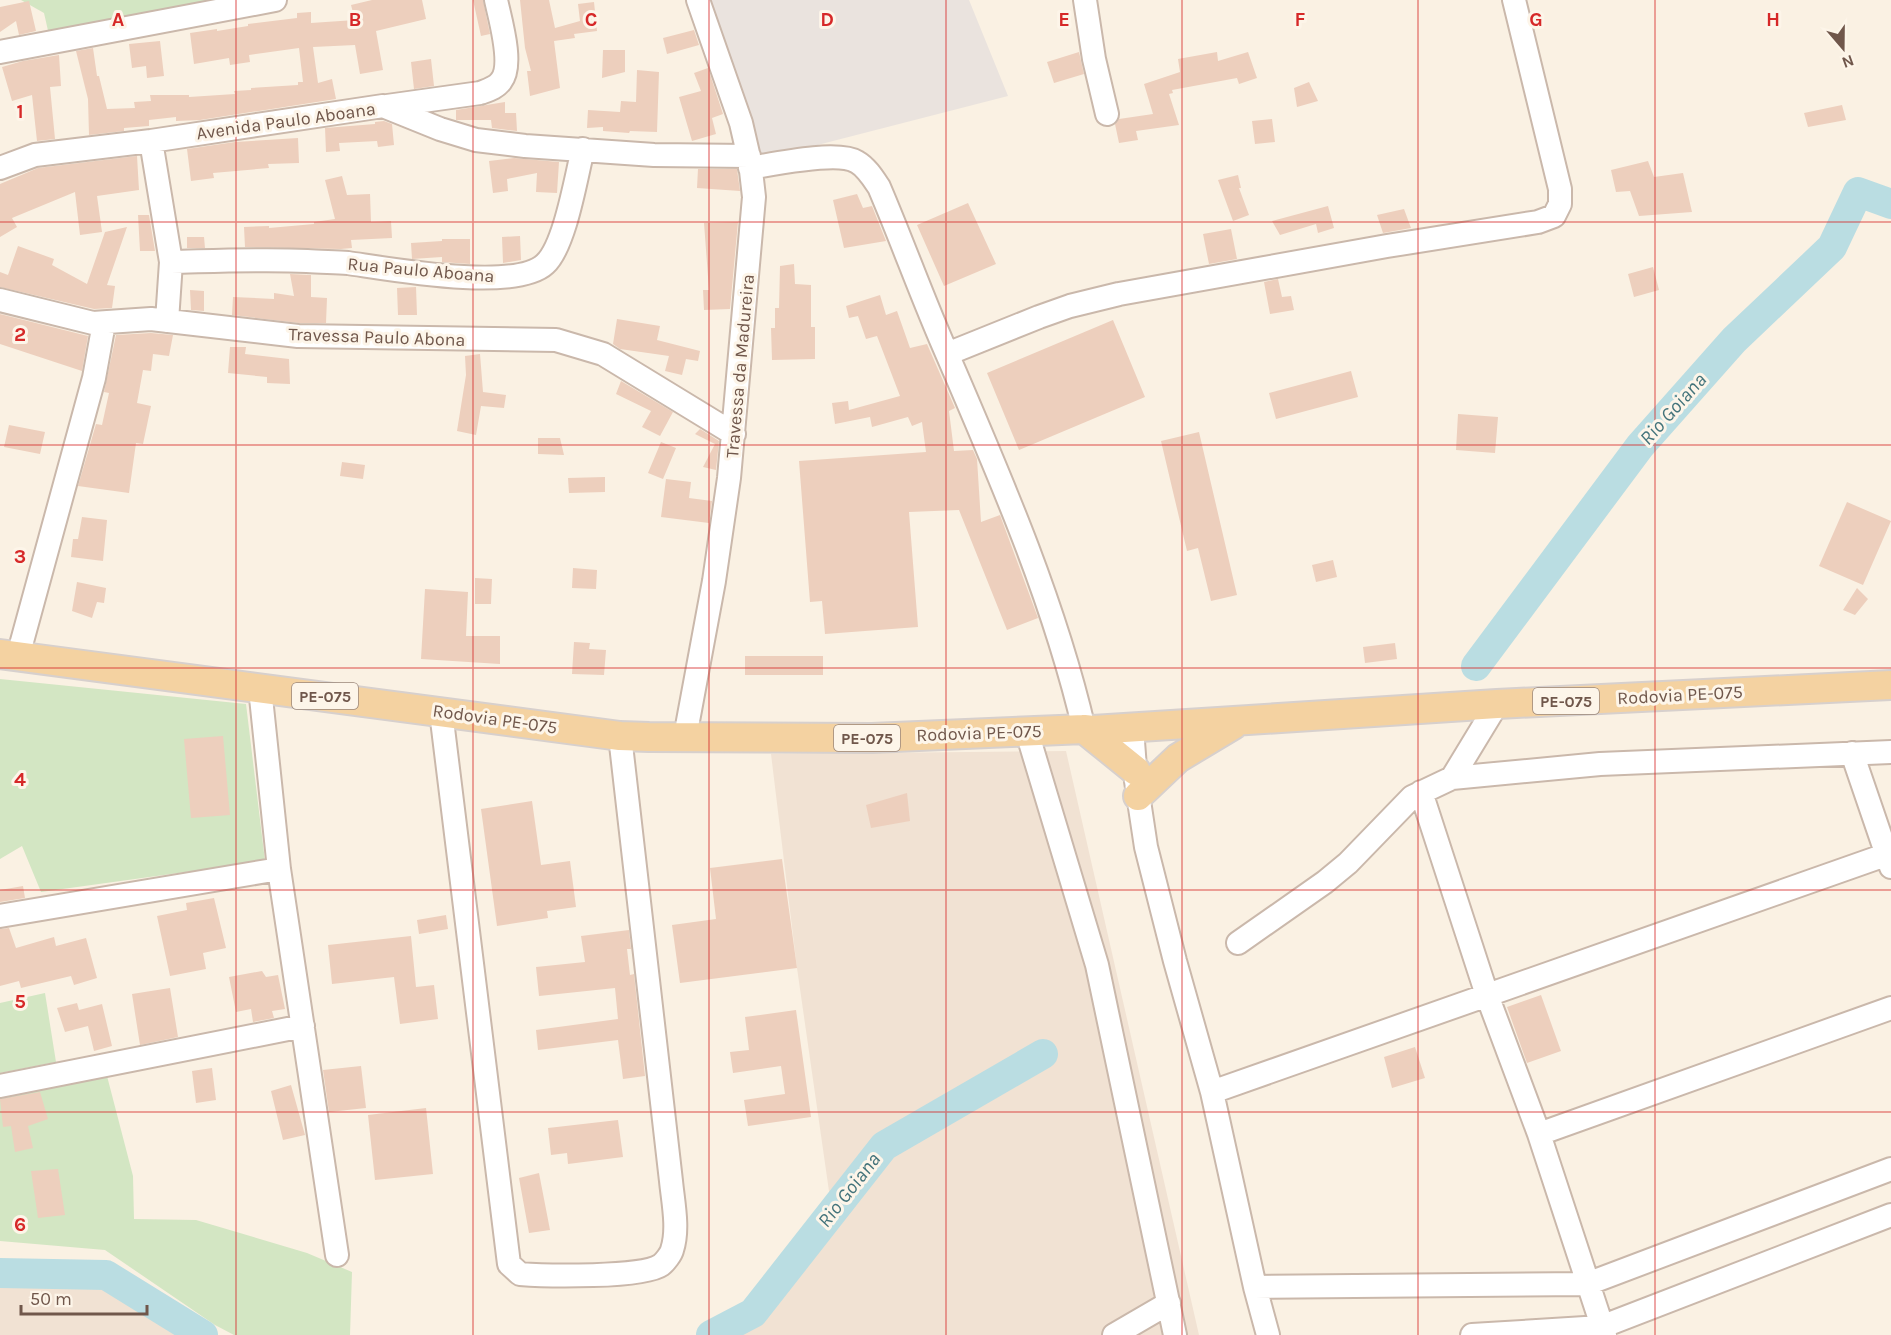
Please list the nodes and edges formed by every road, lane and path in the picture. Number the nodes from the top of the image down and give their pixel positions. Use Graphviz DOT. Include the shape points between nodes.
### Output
graph roads {
  1 [pos="275,0"];
  2 [pos="496,0"];
  3 [pos="698,0"];
  4 [pos="1085,0"];
  5 [pos="1514,0"];
  6 [pos="0,52"];
  7 [pos="382,106"];
  8 [pos="1107,114"];
  9 [pos="151,141"];
  10 [pos="583,149"];
  11 [pos="750,162"];
  12 [pos="0,168"];
  13 [pos="171,262"];
  14 [pos="0,300"];
  15 [pos="167,321"];
  16 [pos="104,323"];
  17 [pos="946,354"];
  18 [pos="734,434"];
  19 [pos="9,655"];
  20 [pos="1891,685"];
  21 [pos="260,688"];
  22 [pos="1497,704"];
  23 [pos="441,712"];
  24 [pos="1240,721"];
  25 [pos="1132,728"];
  26 [pos="1083,729"];
  27 [pos="1027,732"];
  28 [pos="620,736"];
  29 [pos="685,737"];
  30 [pos="1891,752"];
  31 [pos="1852,753"];
  32 [pos="1452,778"];
  33 [pos="1137,783"];
  34 [pos="1421,792"];
  35 [pos="1890,858"];
  36 [pos="279,869"];
  37 [pos="0,916"];
  38 [pos="1238,943"];
  39 [pos="1487,995"];
  40 [pos="1891,1008"];
  41 [pos="303,1026"];
  42 [pos="0,1086"];
  43 [pos="1212,1092"];
  44 [pos="1539,1134"];
  45 [pos="1891,1169"];
  46 [pos="1891,1215"];
  47 [pos="337,1255"];
  48 [pos="1587,1284"];
  49 [pos="1255,1287"];
  50 [pos="1168,1303"];
  51 [pos="1603,1331"];
  52 [pos="1114,1335"];
  53 [pos="1175,1335"];
  54 [pos="1268,1335"];
  55 [pos="1472,1335"];
  1 -- 6 [label="street"];
  2 -- 7 [label="street" via="507,67 493,88"];
  3 -- 11 [label="street, Travessa da Madureira" via="741,123"];
  4 -- 8 [label="street"];
  5 -- 17 [label="street" via="1560,189 1560,204 1554,216 1538,222 1119,294 1070,306"];
  7 -- 9 [label="street, Avenida Paulo Aboana"];
  7 -- 10 [label="street, Avenida Paulo Aboana" via="476,140"];
  9 -- 12 [label="street, Avenida Paulo Aboana" via="35,154"];
  9 -- 13 [label="street"];
  10 -- 11 [label="street, Avenida Paulo Aboana"];
  10 -- 13 [label="street, Rua Paulo Aboana" via="560,243 547,263 530,273 502,278 392,271 348,263"];
  11 -- 17 [label="street, Avenida Paulo Aboana" via="830,157 858,162 879,187"];
  11 -- 18 [label="street, Travessa da Madureira" via="754,197"];
  13 -- 15 [label="street"];
  14 -- 16 [label="street, Travessa Paulo Abona" via="81,321"];
  15 -- 16 [label="street, Travessa Paulo Abona"];
  15 -- 18 [label="street, Travessa Paulo Abona" via="298,336 556,340 603,354"];
  16 -- 19 [label="street" via="94,378"];
  17 -- 26 [label="street, Avenida Paulo Aboana" via="1043,591 1074,687"];
  18 -- 29 [label="street, Travessa da Madureira" via="714,581"];
  19 -- 21 [label="main road, Rodovia PE-075 / PE-075"];
  20 -- 22 [label="main road, Rodovia PE-075 / PE-075"];
  21 -- 23 [label="main road, Rodovia PE-075 / PE-075"];
  21 -- 36 [label="street"];
  22 -- 24 [label="main road, Rodovia PE-075 / PE-075"];
  22 -- 32 [label="street"];
  23 -- 28 [label="main road, Rodovia PE-075 / PE-075"];
  23 -- 28 [label="street" via="508,1256 520,1274 571,1276 643,1270 661,1265 672,1252 673,1204"];
  24 -- 25 [label="main road, Rodovia PE-075 / PE-075"];
  24 -- 33 [label="main road" via="1157,776"];
  25 -- 26 [label="main road, Rodovia PE-075 / PE-075"];
  25 -- 33 [label="street"];
  26 -- 27 [label="main road, Rodovia PE-075 / PE-075"];
  26 -- 33 [label="main road"];
  27 -- 29 [label="main road, Rodovia PE-075 / PE-075" via="872,738"];
  27 -- 50 [label="street" via="1097,965"];
  28 -- 29 [label="main road, Rodovia PE-075 / PE-075"];
  30 -- 31 [label="street"];
  31 -- 32 [label="street" via="1600,764"];
  31 -- 35 [label="street"];
  32 -- 34 [label="street"];
  33 -- 43 [label="street" via="1146,847"];
  34 -- 38 [label="street" via="1325,882"];
  34 -- 39 [label="street"];
  35 -- 39 [label="street"];
  36 -- 37 [label="street"];
  36 -- 41 [label="street"];
  39 -- 43 [label="street"];
  39 -- 44 [label="street"];
  40 -- 44 [label="street"];
  41 -- 42 [label="street"];
  41 -- 47 [label="street"];
  43 -- 49 [label="street"];
  44 -- 48 [label="street"];
  45 -- 48 [label="street"];
  46 -- 51 [label="street"];
  48 -- 49 [label="street"];
  48 -- 51 [label="street"];
  49 -- 54 [label="street"];
  50 -- 52 [label="street"];
  50 -- 53 [label="street"];
  51 -- 55 [label="street"];
}
